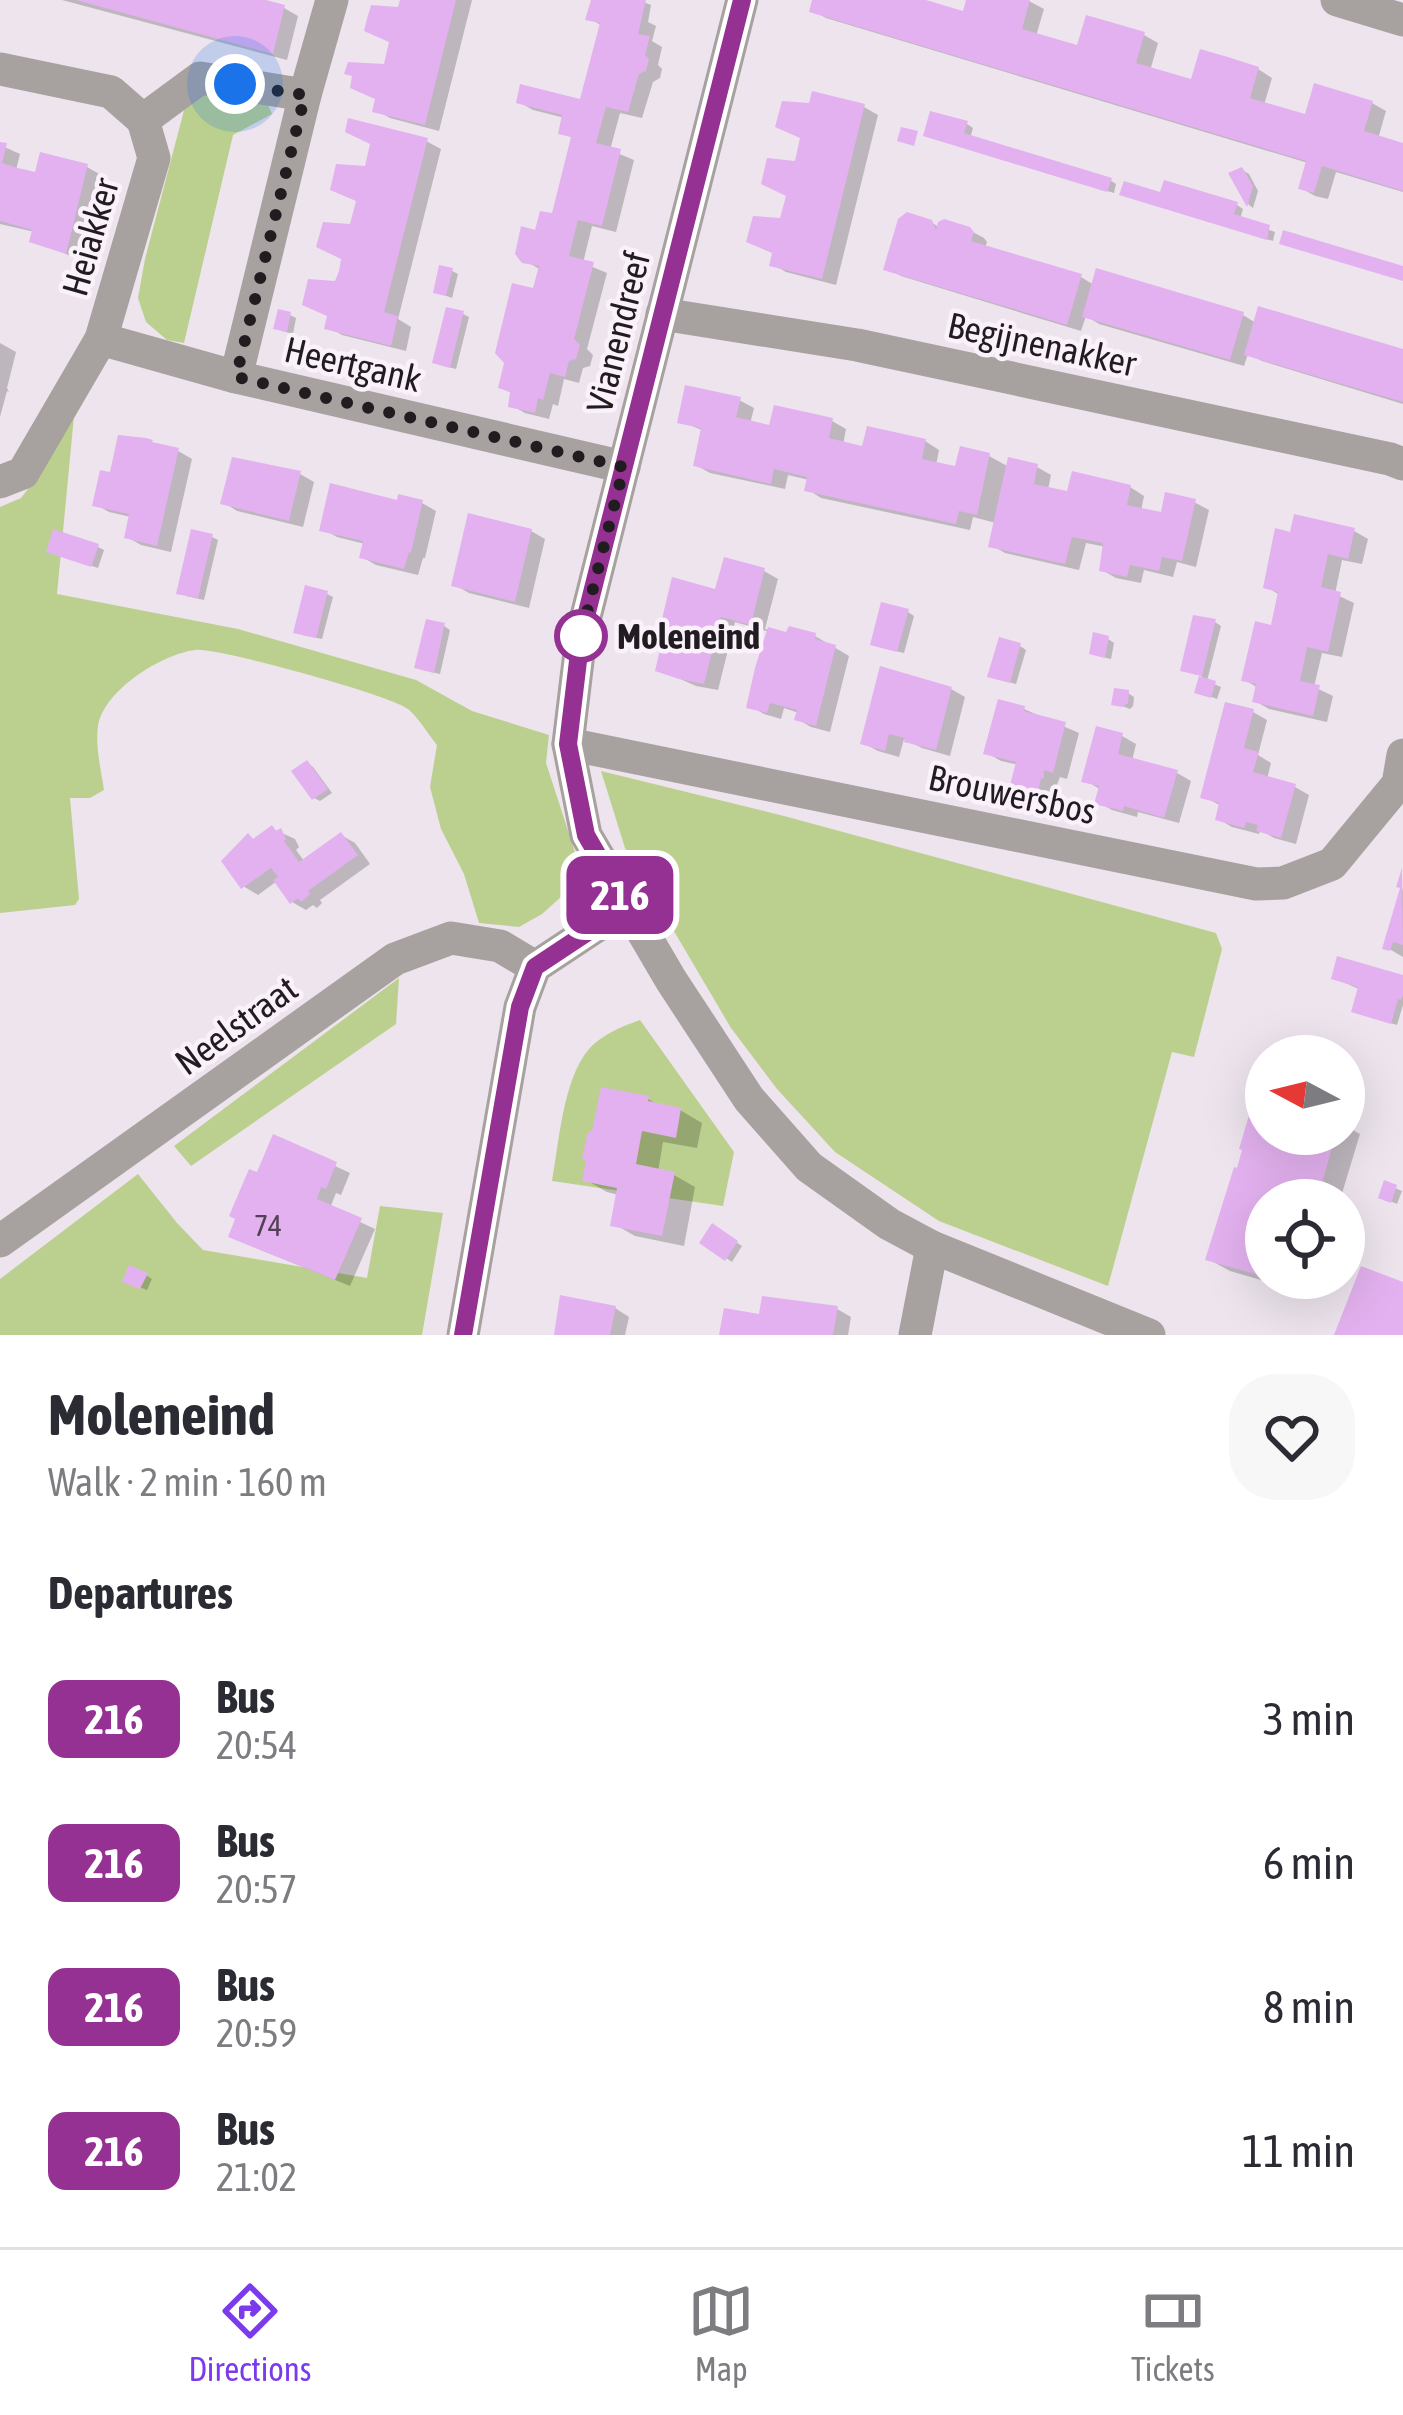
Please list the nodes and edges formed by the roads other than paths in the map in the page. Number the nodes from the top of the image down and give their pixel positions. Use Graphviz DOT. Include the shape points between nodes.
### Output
graph roads {
  1 [pos="332,0"];
  2 [pos="742,0"];
  3 [pos="1337,0"];
  4 [pos="1403,20"];
  5 [pos="0,69"];
  6 [pos="305,95"];
  7 [pos="143,120"];
  8 [pos="662,314"];
  9 [pos="101,339"];
  10 [pos="236,377"];
  11 [pos="1403,464"];
  12 [pos="624,467"];
  13 [pos="0,482"];
  14 [pos="568,744"];
  15 [pos="1401,775"];
  16 [pos="627,906"];
  17 [pos="535,967"];
  18 [pos="0,1241"];
  19 [pos="932,1247"];
  20 [pos="463,1335"];
  21 [pos="915,1335"];
  22 [pos="1149,1335"];
  1 -- 6 [label="street"];
  2 -- 8 [label="street, Vianendreef"];
  3 -- 4 [label="street"];
  5 -- 7 [label="street" via="111,92"];
  6 -- 7 [label="street" via="200,78"];
  6 -- 10 [label="street"];
  7 -- 9 [label="street, Heiakker" via="154,158"];
  8 -- 11 [label="street, Begijnenakker" via="879,349"];
  8 -- 12 [label="street, Vianendreef"];
  9 -- 10 [label="street, Heertgank"];
  9 -- 13 [label="street" via="23,473"];
  10 -- 12 [label="street, Heertgank"];
  12 -- 14 [label="street, Vianendreef" via="581,636"];
  14 -- 15 [label="street, Brouwersbos" via="1256,884 1332,864"];
  14 -- 16 [label="street, Vianendreef" via="586,835"];
  16 -- 17 [label="street"];
  16 -- 19 [label="street" via="749,1099 809,1167"];
  17 -- 18 [label="street, Neelstraat" via="500,946 451,938 395,959"];
  17 -- 20 [label="street" via="520,1007"];
  19 -- 21 [label="street"];
  19 -- 22 [label="street"];
}
